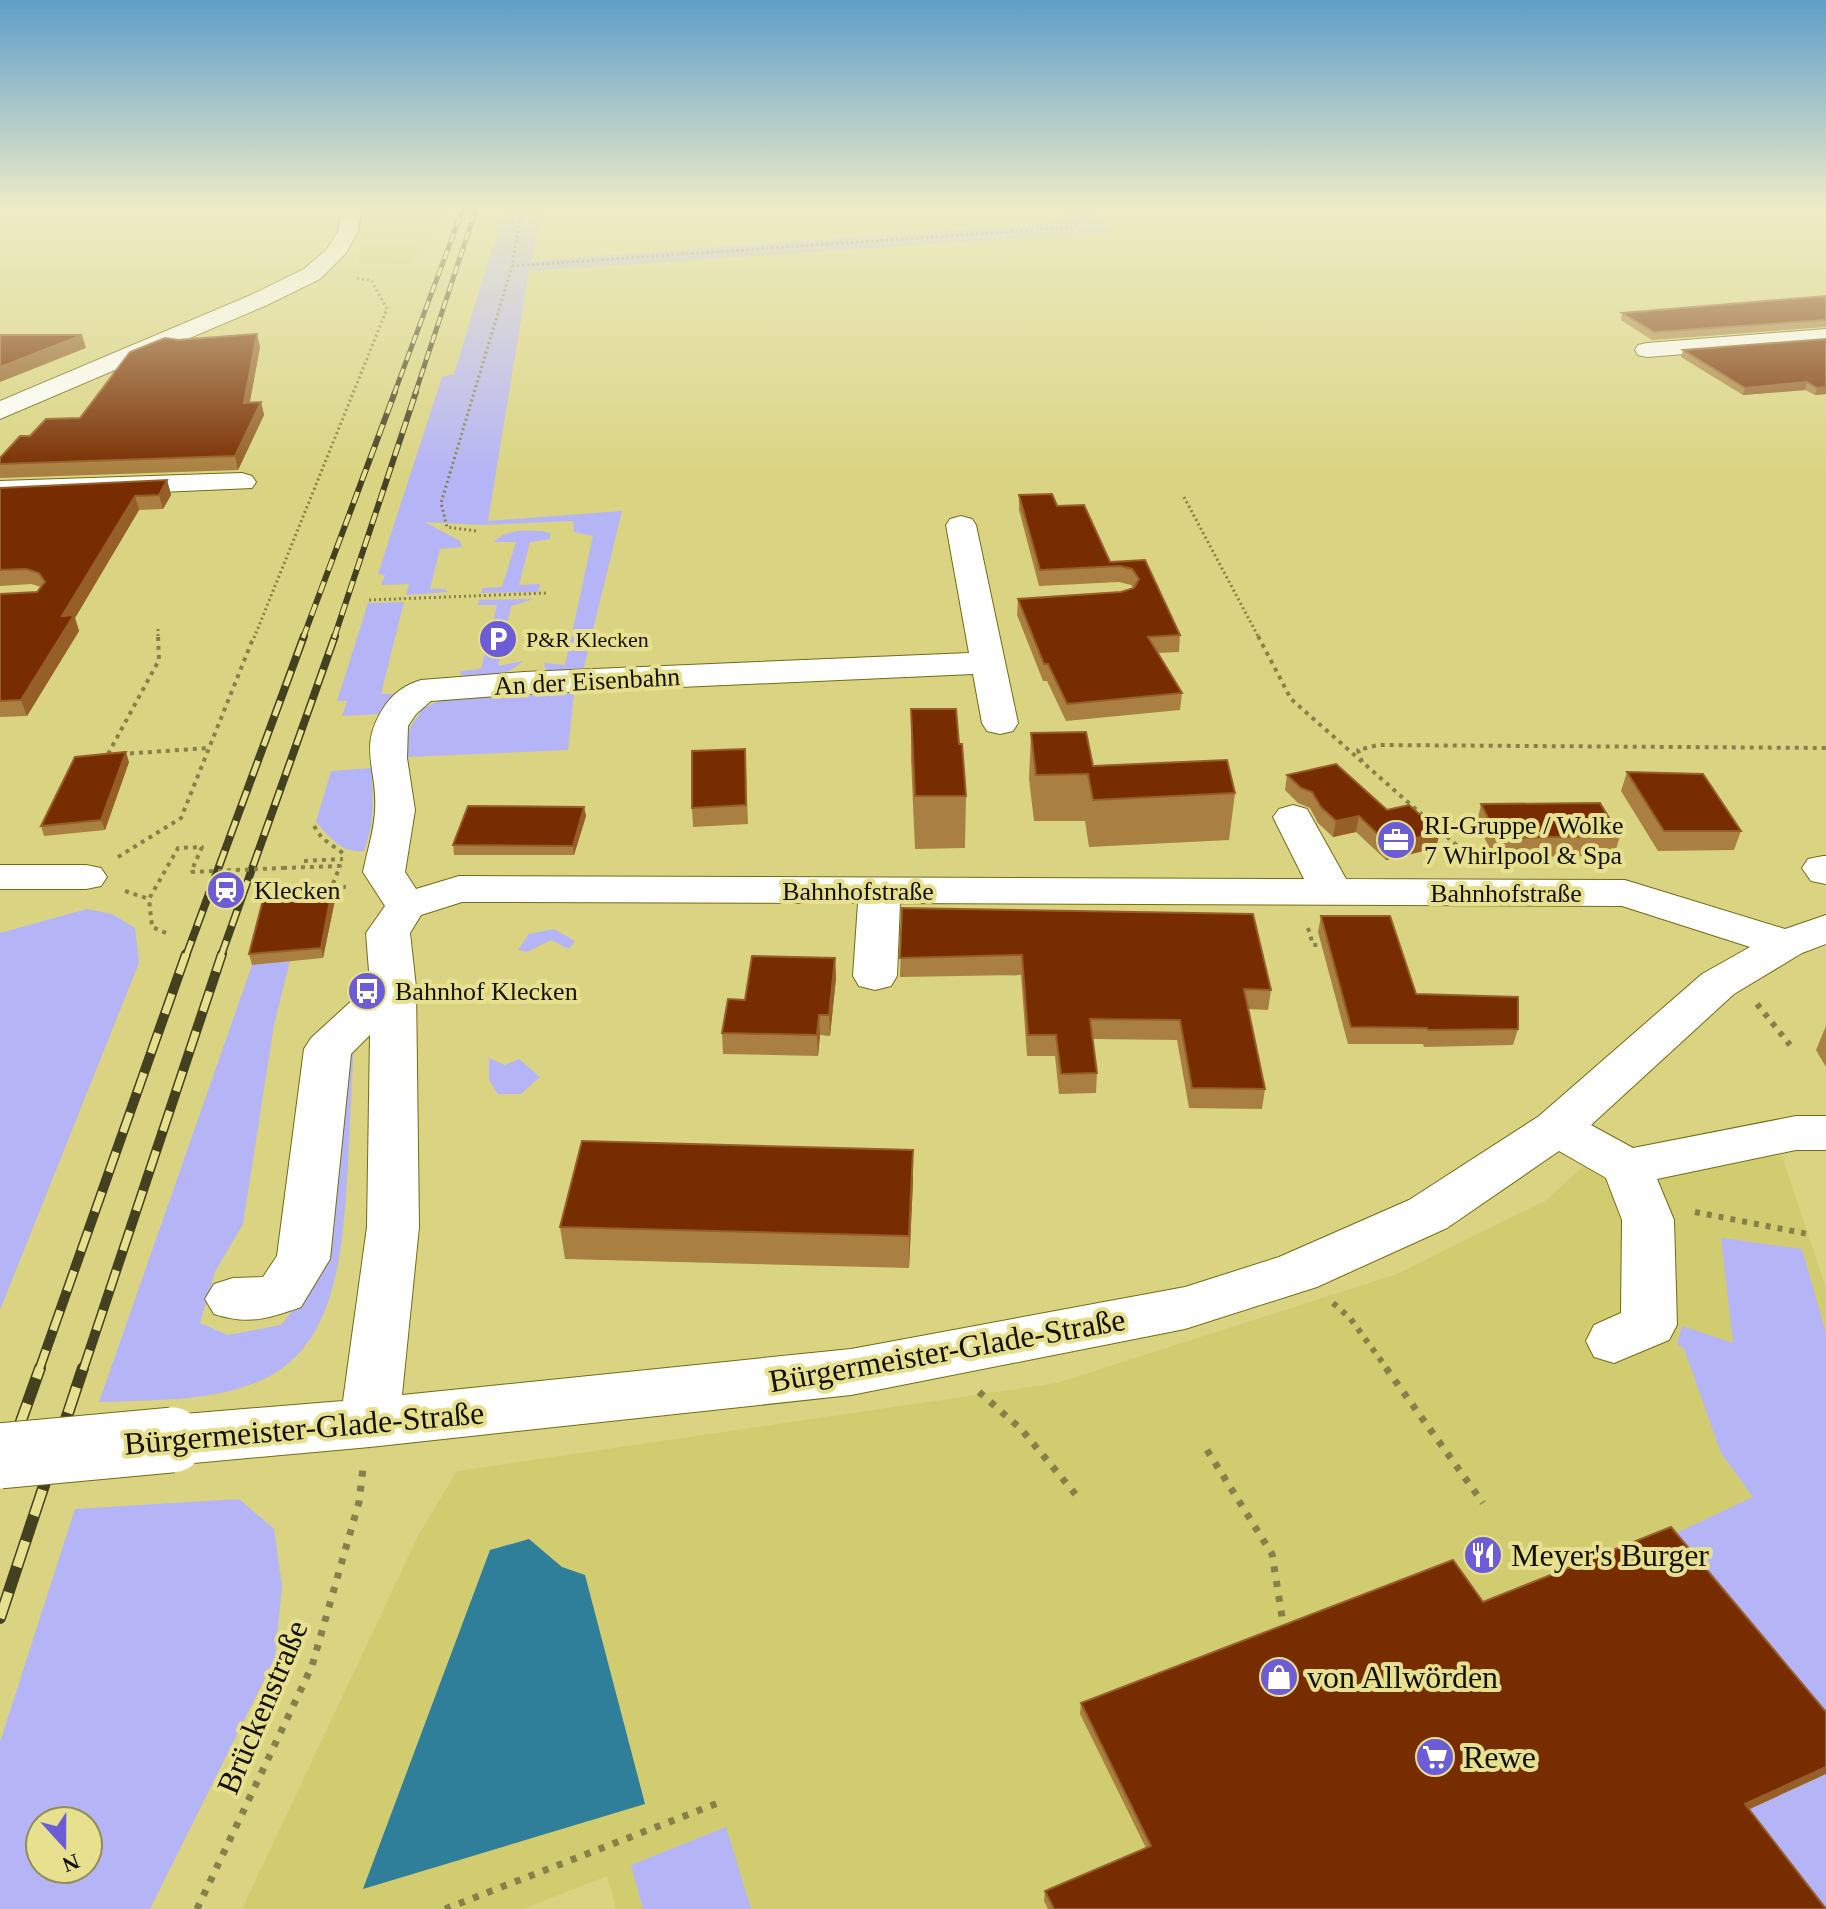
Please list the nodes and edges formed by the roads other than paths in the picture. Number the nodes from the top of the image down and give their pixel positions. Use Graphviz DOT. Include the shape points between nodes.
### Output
graph roads {
  1 [pos="269,295"];
  2 [pos="1826,336"];
  3 [pos="1647,350"];
  4 [pos="7,403"];
  5 [pos="242,482"];
  6 [pos="0,490"];
  7 [pos="961,525"];
  8 [pos="988,663"];
  9 [pos="1000,723"];
  10 [pos="1293,817"];
  11 [pos="0,877"];
  12 [pos="86,877"];
  13 [pos="880,891"];
  14 [pos="1332,893"];
  15 [pos="406,906"];
  16 [pos="1807,936"];
  17 [pos="875,976"];
  18 [pos="393,987"];
  19 [pos="1557,1128"];
  20 [pos="1826,1133"];
  21 [pos="1634,1184"];
  22 [pos="233,1299"];
  23 [pos="1614,1341"];
  24 [pos="370,1423"];
  25 [pos="0,1456"];
  1 -- 4 [label="street"];
  2 -- 3 [label="street"];
  5 -- 6 [label="street"];
  7 -- 8 [label="street" via="992,601"];
  8 -- 9 [label="street"];
  8 -- 15 [label="street, An der Eisenbahn" via="421,691 390,726 388,744 395,810 384,872"];
  10 -- 14 [label="street"];
  11 -- 12 [label="street"];
  13 -- 14 [label="street, Bahnhofstraße"];
  13 -- 15 [label="street, Bahnhofstraße" via="459,889"];
  13 -- 17 [label="street"];
  14 -- 16 [label="street, Bahnhofstraße" via="1625,893"];
  15 -- 18 [label="street" via="388,933"];
  16 -- 19 [label="street, Bürgermeister-Glade-Straße" via="1718,984"];
  18 -- 22 [label="street" via="328,1049 303,1259 282,1292 258,1300"];
  18 -- 24 [label="street" via="393,1227"];
  19 -- 21 [label="street"];
  19 -- 24 [label="street, Bürgermeister-Glade-Straße" via="1428,1214 1298,1272 1185,1308 851,1372"];
  20 -- 21 [label="street" via="1796,1133"];
  21 -- 23 [label="street" via="1648,1220 1649,1325"];
  24 -- 25 [label="street, Bürgermeister-Glade-Straße, bridge"];
}
